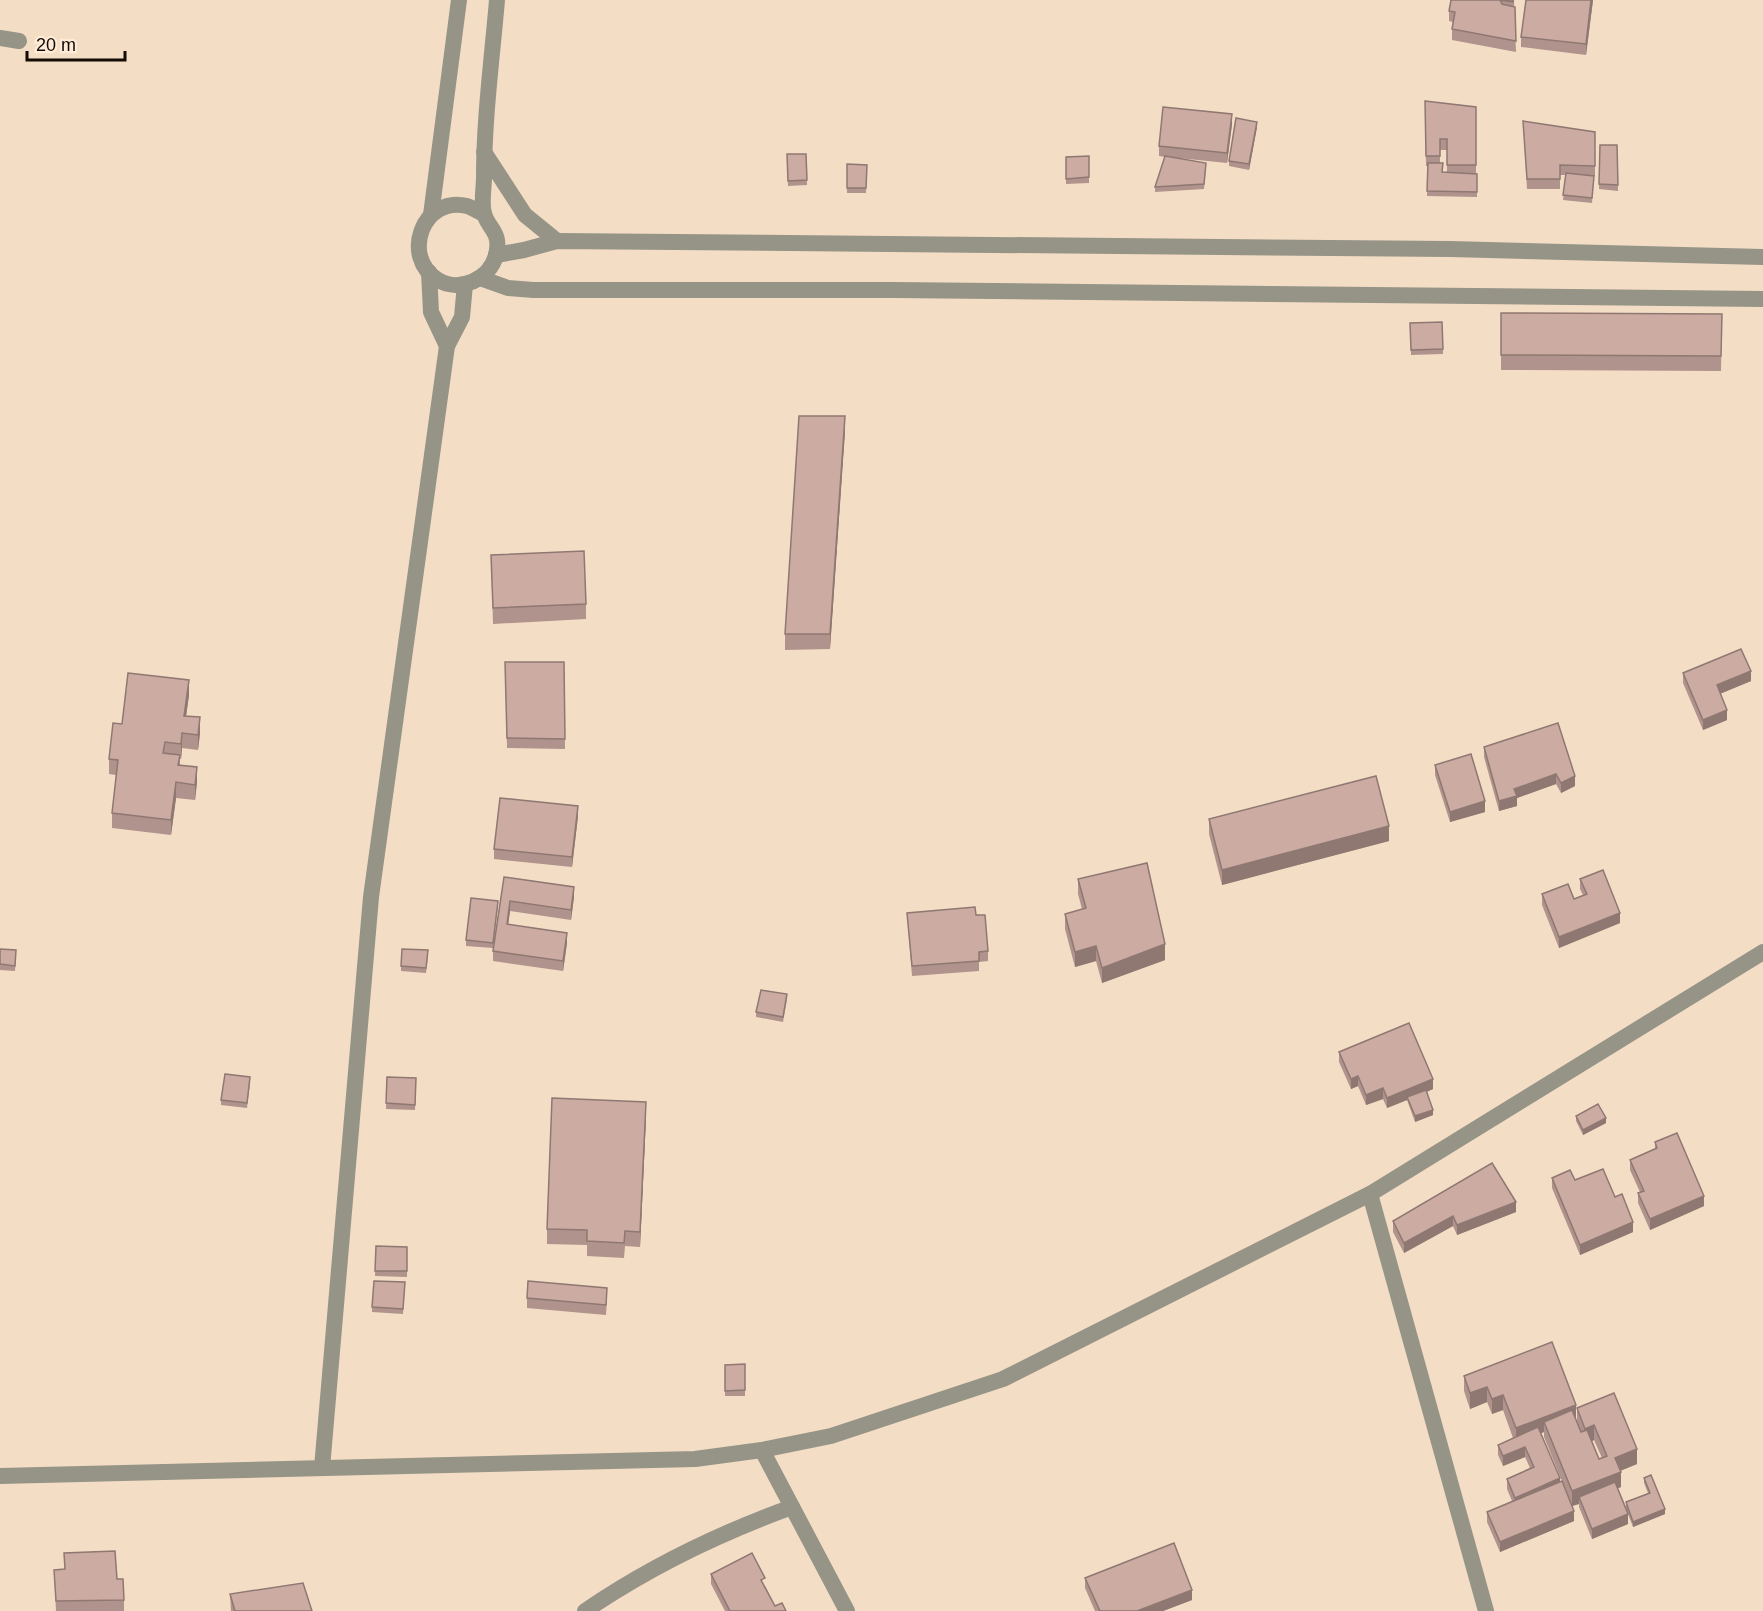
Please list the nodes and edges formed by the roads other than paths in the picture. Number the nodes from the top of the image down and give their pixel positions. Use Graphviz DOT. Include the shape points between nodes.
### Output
graph roads {
  1 [pos="459,0"];
  2 [pos="497,0"];
  3 [pos="0,38"];
  4 [pos="19,40"];
  5 [pos="484,152"];
  6 [pos="484,214"];
  7 [pos="431,215"];
  8 [pos="557,241"];
  9 [pos="496,255"];
  10 [pos="1763,256"];
  11 [pos="429,272"];
  12 [pos="472,281"];
  13 [pos="1763,298"];
  14 [pos="447,346"];
  15 [pos="1763,952"];
  16 [pos="1370,1194"];
  17 [pos="762,1450"];
  18 [pos="322,1468"];
  19 [pos="0,1476"];
  20 [pos="792,1508"];
  21 [pos="585,1611"];
  22 [pos="847,1611"];
  23 [pos="1486,1611"];
  1 -- 7 [label="street"];
  2 -- 5 [label="street"];
  3 -- 4 [label="street"];
  5 -- 6 [label="street"];
  5 -- 8 [label="street" via="525,214"];
  6 -- 7 [label="street" via="467,206 448,207"];
  6 -- 9 [label="street" via="495,233"];
  7 -- 11 [label="street" via="423,225 418,244"];
  8 -- 9 [label="street"];
  8 -- 10 [label="street" via="1450,249"];
  9 -- 12 [label="street" via="490,268"];
  11 -- 12 [label="street" via="439,280"];
  11 -- 14 [label="street" via="431,312"];
  12 -- 13 [label="street" via="533,290"];
  12 -- 14 [label="street" via="462,317"];
  14 -- 18 [label="street" via="371,897"];
  15 -- 16 [label="street"];
  16 -- 17 [label="street" via="1003,1379 831,1436"];
  16 -- 23 [label="street"];
  17 -- 18 [label="street" via="695,1460"];
  17 -- 20 [label="street"];
  18 -- 19 [label="street"];
  20 -- 21 [label="street" via="740,1526"];
  20 -- 22 [label="street"];
}
